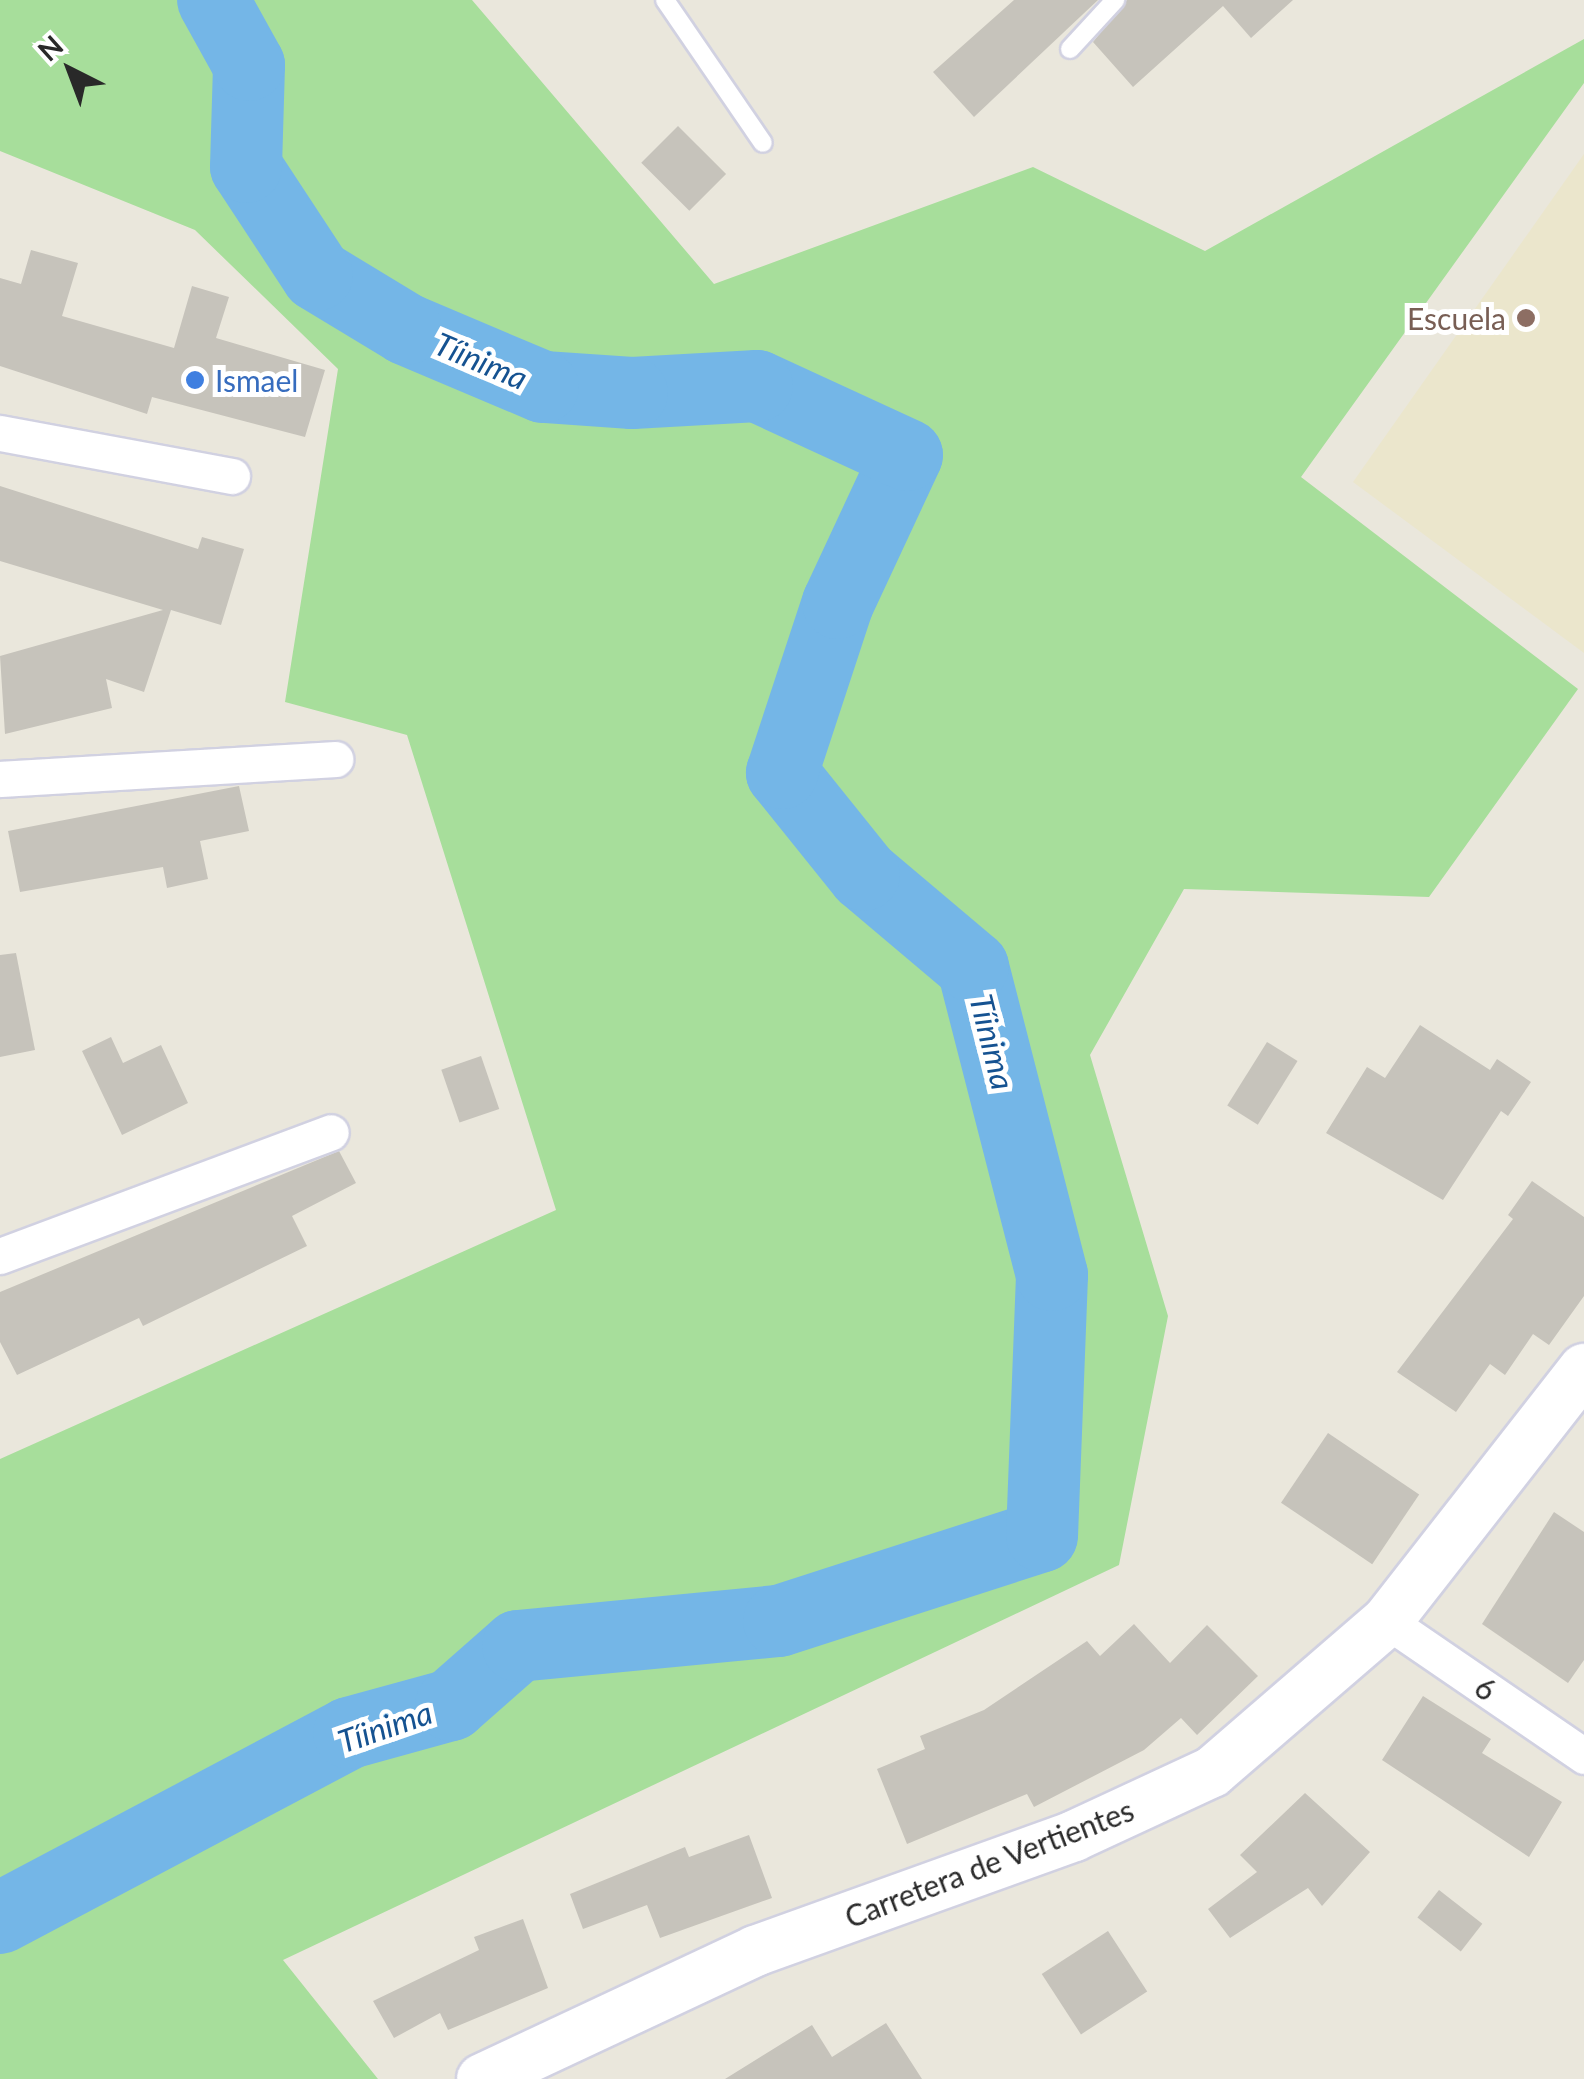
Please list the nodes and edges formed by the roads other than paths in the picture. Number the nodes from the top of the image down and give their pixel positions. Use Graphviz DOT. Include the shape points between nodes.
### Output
graph roads {
  1 [pos="665,0"];
  2 [pos="1114,0"];
  3 [pos="1070,49"];
  4 [pos="763,143"];
  5 [pos="0,433"];
  6 [pos="232,476"];
  7 [pos="335,759"];
  8 [pos="0,778"];
  9 [pos="331,1132"];
  10 [pos="0,1256"];
  11 [pos="1584,1369"];
  12 [pos="1387,1622"];
  13 [pos="1584,1756"];
  14 [pos="482,2079"];
  1 -- 4 [label="lane"];
  2 -- 3 [label="lane"];
  5 -- 6 [label="street"];
  7 -- 8 [label="street"];
  9 -- 10 [label="street"];
  11 -- 12 [label="main road, Carretera de Vertientes"];
  12 -- 13 [label="street, 6"];
  12 -- 14 [label="main road, Carretera de Vertientes" via="1212,1772 1074,1836 755,1951"];
}
